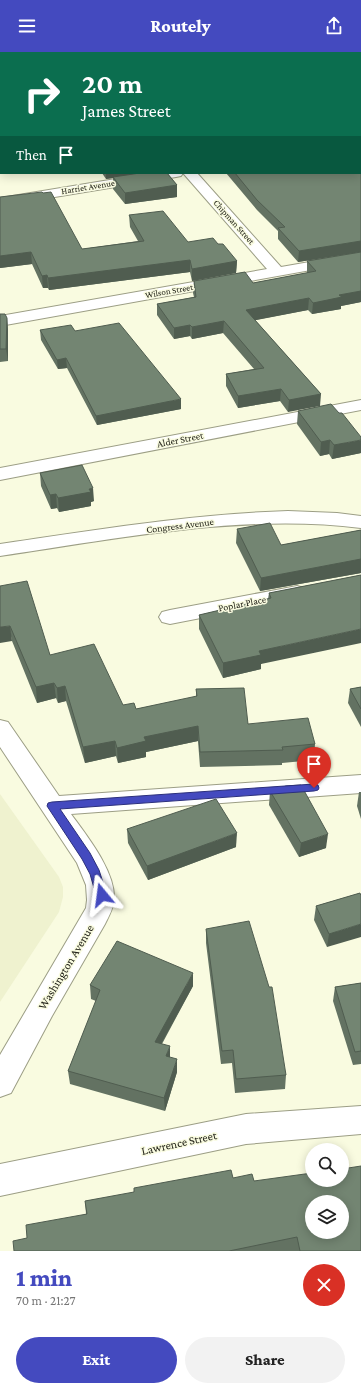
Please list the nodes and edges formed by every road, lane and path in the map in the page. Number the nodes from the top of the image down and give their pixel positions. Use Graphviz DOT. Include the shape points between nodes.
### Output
graph roads {
  1 [pos="170,174"];
  2 [pos="191,174"];
  3 [pos="0,202"];
  4 [pos="361,257"];
  5 [pos="277,271"];
  6 [pos="0,321"];
  7 [pos="361,405"];
  8 [pos="0,474"];
  9 [pos="361,522"];
  10 [pos="0,550"];
  11 [pos="315,590"];
  12 [pos="170,617"];
  13 [pos="3,739"];
  14 [pos="361,784"];
  15 [pos="52,806"];
  16 [pos="0,1083"];
  17 [pos="361,1120"];
  18 [pos="0,1180"];
  1 -- 3 [label="street, Harriet Avenue"];
  2 -- 5 [label="street, Chipman Street"];
  4 -- 5 [label="street, Wilson Street"];
  5 -- 6 [label="street, Wilson Street"];
  7 -- 8 [label="street, Alder Street"];
  9 -- 10 [label="street, Congress Avenue" via="311,518 240,519"];
  11 -- 12 [label="street, Poplar Place"];
  13 -- 15 [label="street, Washington Avenue"];
  14 -- 15 [label="street"];
  15 -- 16 [label="street, Washington Avenue" via="95,873 101,889 101,902 96,916"];
  17 -- 18 [label="street, Lawrence Street" via="246,1129"];
}
